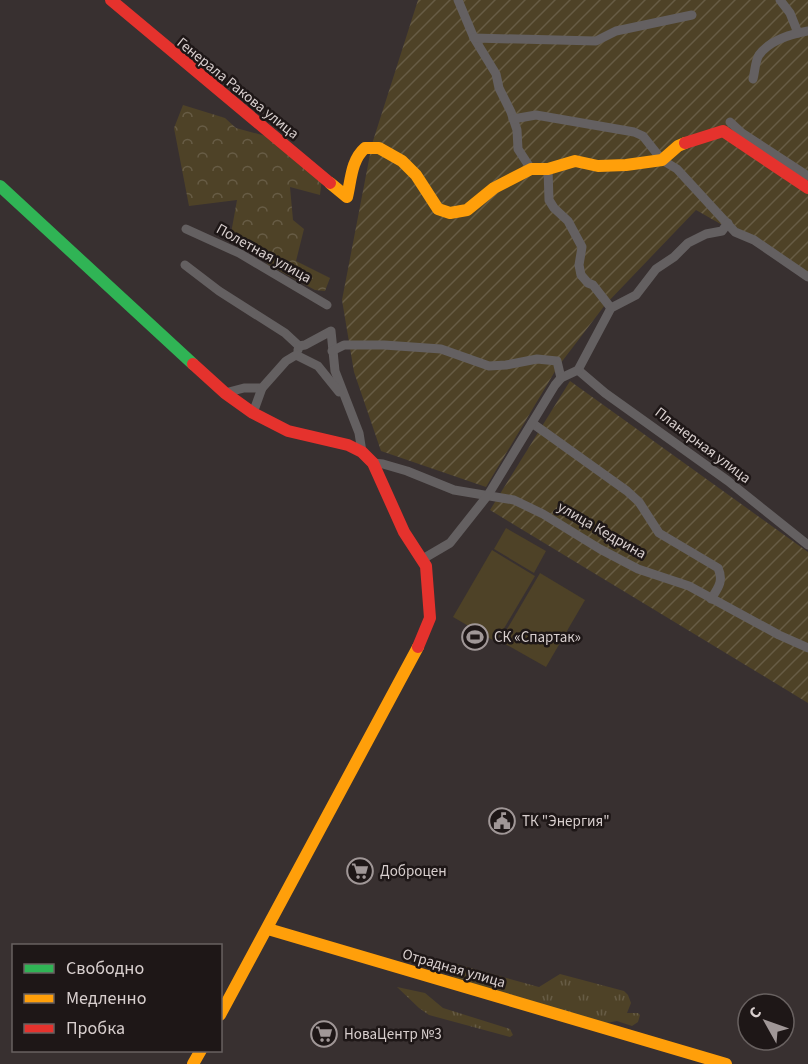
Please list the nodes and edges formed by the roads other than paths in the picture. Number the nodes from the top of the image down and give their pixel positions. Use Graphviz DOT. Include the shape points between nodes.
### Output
graph roads {
  1 [pos="111,0"];
  2 [pos="458,0"];
  3 [pos="780,0"];
  4 [pos="692,15"];
  5 [pos="808,31"];
  6 [pos="798,33"];
  7 [pos="474,38"];
  8 [pos="753,79"];
  9 [pos="513,119"];
  10 [pos="730,122"];
  11 [pos="662,160"];
  12 [pos="531,169"];
  13 [pos="548,169"];
  14 [pos="808,176"];
  15 [pos="0,186"];
  16 [pos="808,188"];
  17 [pos="728,223"];
  18 [pos="186,229"];
  19 [pos="185,265"];
  20 [pos="808,277"];
  21 [pos="327,305"];
  22 [pos="611,308"];
  23 [pos="298,350"];
  24 [pos="332,351"];
  25 [pos="578,370"];
  26 [pos="561,378"];
  27 [pos="262,388"];
  28 [pos="225,393"];
  29 [pos="346,401"];
  30 [pos="253,413"];
  31 [pos="532,423"];
  32 [pos="362,453"];
  33 [pos="373,463"];
  34 [pos="488,495"];
  35 [pos="808,545"];
  36 [pos="421,560"];
  37 [pos="711,599"];
  38 [pos="808,648"];
  39 [pos="268,929"];
  40 [pos="222,1011"];
  41 [pos="726,1064"];
  1 -- 12 [label="street, Генерала Ракова улица" via="347,197 359,154 370,146 411,168 433,204 443,212 467,210 494,188"];
  2 -- 7 [label="street"];
  3 -- 6 [label="street"];
  4 -- 7 [label="street" via="616,31 596,41"];
  5 -- 6 [label="street"];
  6 -- 8 [label="street" via="769,46 759,56"];
  7 -- 9 [label="street" via="496,74"];
  9 -- 11 [label="street" via="536,115 634,132 643,136"];
  9 -- 12 [label="street" via="518,149"];
  10 -- 14 [label="street"];
  11 -- 13 [label="street" via="598,166 575,161"];
  11 -- 16 [label="street" via="678,146 723,131"];
  11 -- 17 [label="street" via="677,169"];
  12 -- 13 [label="street"];
  13 -- 22 [label="street" via="549,200 568,221 582,246 581,275"];
  15 -- 28 [label="street"];
  17 -- 20 [label="street" via="735,232 754,240"];
  17 -- 22 [label="street" via="722,231 688,243 656,269 636,295"];
  18 -- 21 [label="street, Полетная улица" via="239,253"];
  19 -- 23 [label="street" via="285,333"];
  22 -- 25 [label="street"];
  23 -- 24 [label="street" via="331,331"];
  23 -- 27 [label="street"];
  23 -- 29 [label="street" via="318,366"];
  24 -- 26 [label="street" via="344,345 384,345 441,349 489,366 537,359 557,361"];
  24 -- 29 [label="street"];
  25 -- 26 [label="street"];
  25 -- 35 [label="street, Планерная улица"];
  26 -- 31 [label="street"];
  27 -- 28 [label="street"];
  27 -- 30 [label="street"];
  28 -- 30 [label="street"];
  29 -- 32 [label="street" via="359,433"];
  30 -- 32 [label="street" via="288,431 348,445"];
  31 -- 34 [label="street"];
  31 -- 37 [label="street" via="627,490 658,533 718,568 720,583"];
  32 -- 33 [label="street"];
  33 -- 34 [label="street, улица Кедрина" via="407,471 454,490"];
  33 -- 36 [label="street"];
  34 -- 36 [label="street" via="450,543"];
  34 -- 37 [label="street, улица Кедрина" via="514,500 638,569 689,586"];
  36 -- 39 [label="street" via="426,566 430,618 425,634"];
  37 -- 38 [label="street, улица Кедрина"];
  39 -- 40 [label="street"];
  39 -- 41 [label="street, Отрадная улица"];
}
